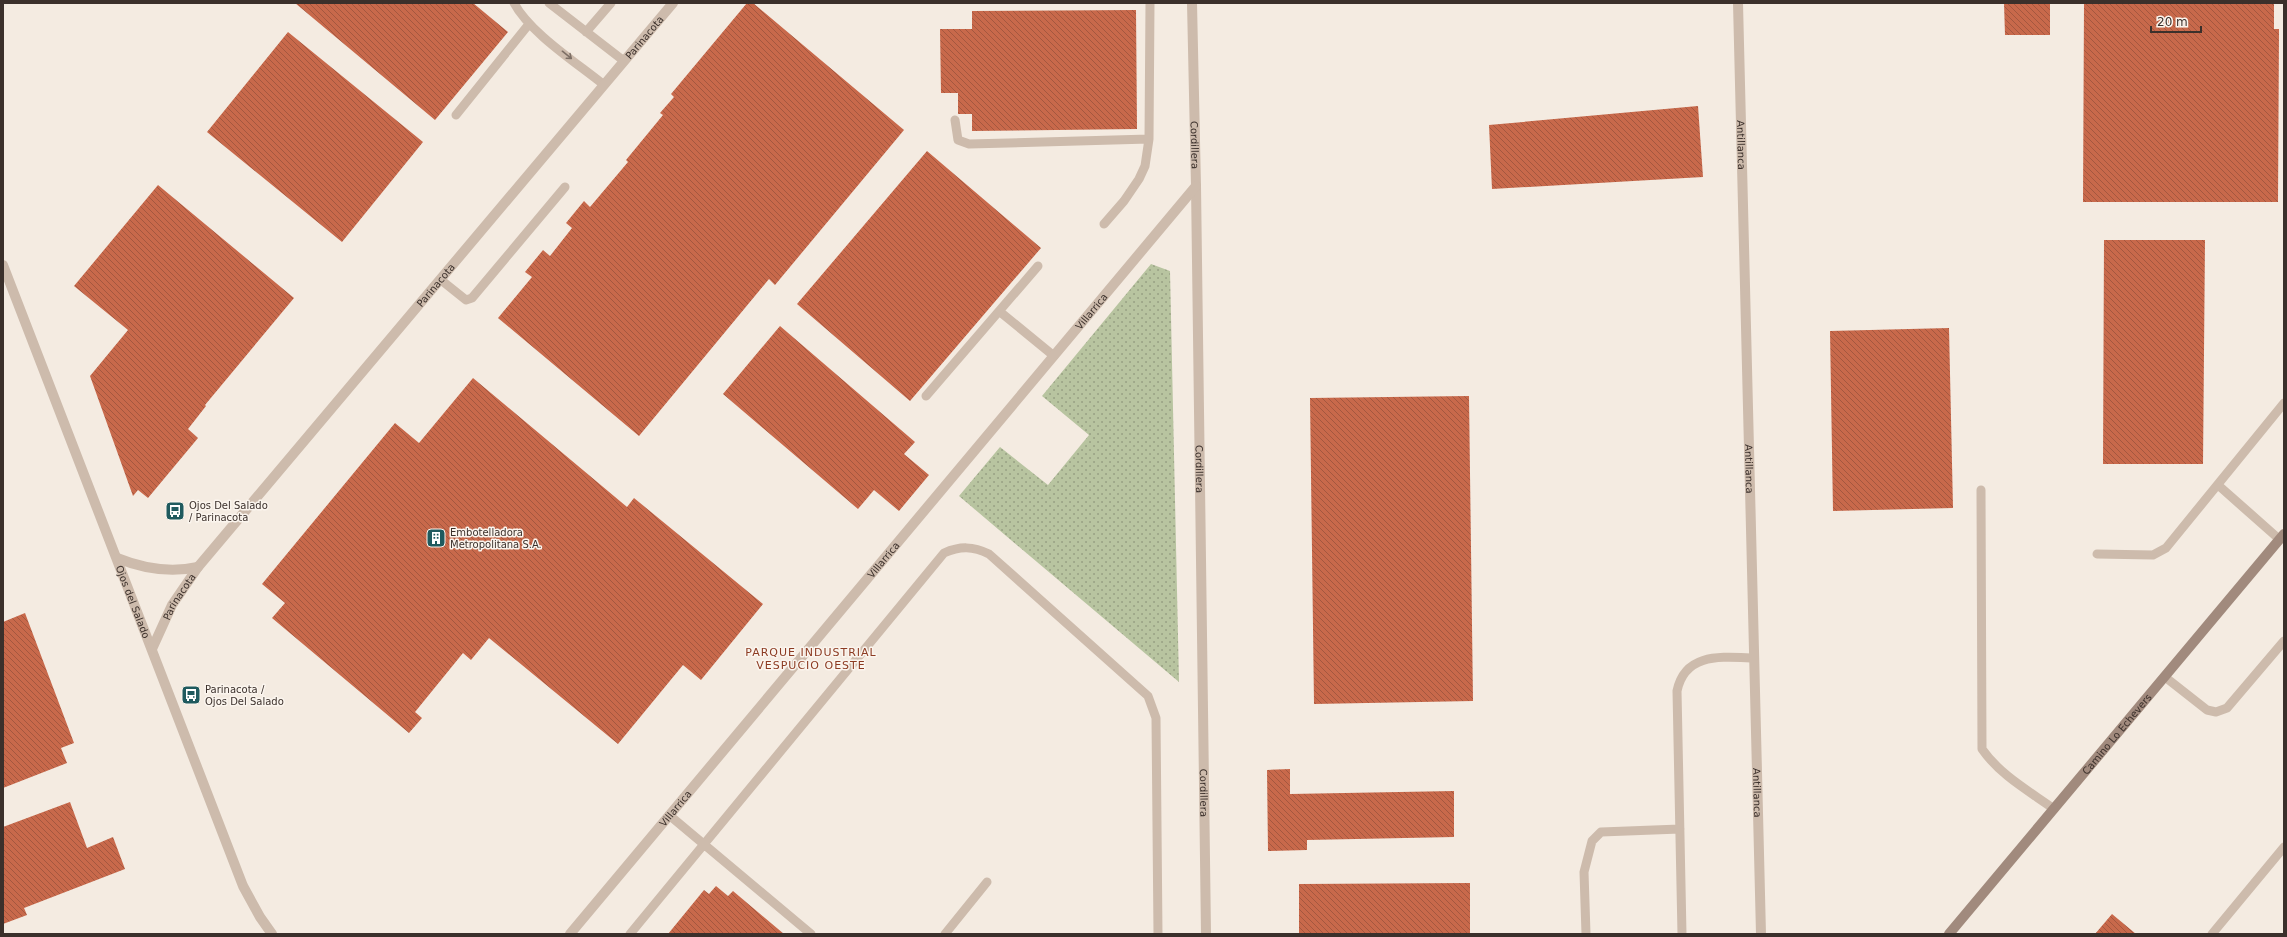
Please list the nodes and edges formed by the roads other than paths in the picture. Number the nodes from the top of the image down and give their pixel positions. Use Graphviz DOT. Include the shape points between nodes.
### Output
graph roads {
  1 [pos="514,3"];
  2 [pos="549,3"];
  3 [pos="611,3"];
  4 [pos="673,3"];
  5 [pos="1150,3"];
  6 [pos="1192,3"];
  7 [pos="1738,3"];
  8 [pos="529,24"];
  9 [pos="586,32"];
  10 [pos="624,61"];
  11 [pos="604,86"];
  12 [pos="456,115"];
  13 [pos="955,120"];
  14 [pos="1149,140"];
  15 [pos="1196,186"];
  16 [pos="565,187"];
  17 [pos="1104,224"];
  18 [pos="3,265"];
  19 [pos="1038,266"];
  20 [pos="441,280"];
  21 [pos="999,311"];
  22 [pos="1054,356"];
  23 [pos="926,396"];
  24 [pos="2284,403"];
  25 [pos="2218,485"];
  26 [pos="1981,490"];
  27 [pos="2282,536"];
  28 [pos="2097,554"];
  29 [pos="117,558"];
  30 [pos="198,567"];
  31 [pos="2284,640"];
  32 [pos="152,649"];
  33 [pos="1754,658"];
  34 [pos="2164,677"];
  35 [pos="2054,809"];
  36 [pos="669,815"];
  37 [pos="1680,829"];
  38 [pos="705,845"];
  39 [pos="2284,847"];
  40 [pos="987,882"];
  41 [pos="272,934"];
  42 [pos="570,934"];
  43 [pos="630,934"];
  44 [pos="812,934"];
  45 [pos="944,934"];
  46 [pos="1158,934"];
  47 [pos="1206,934"];
  48 [pos="1586,934"];
  49 [pos="1682,934"];
  50 [pos="1761,934"];
  51 [pos="1949,934"];
  52 [pos="2212,934"];
  1 -- 8 [label="lane" via="520,15"];
  2 -- 9 [label="lane"];
  3 -- 9 [label="lane"];
  4 -- 10 [label="street, Parinacota"];
  5 -- 14 [label="lane"];
  6 -- 15 [label="street, Cordillera"];
  7 -- 33 [label="street, Antillanca"];
  8 -- 11 [label="lane, one-way"];
  8 -- 12 [label="lane"];
  9 -- 10 [label="lane"];
  10 -- 11 [label="street, Parinacota"];
  11 -- 20 [label="street, Parinacota"];
  13 -- 14 [label="lane" via="958,140 969,144"];
  14 -- 17 [label="lane" via="1140,179"];
  15 -- 22 [label="street, Villarrica"];
  15 -- 47 [label="street, Cordillera"];
  16 -- 20 [label="lane" via="472,298 466,300"];
  18 -- 29 [label="street, Ojos del Salado"];
  19 -- 21 [label="lane"];
  20 -- 30 [label="street, Parinacota"];
  21 -- 22 [label="lane"];
  21 -- 23 [label="lane"];
  22 -- 36 [label="street, Villarrica"];
  24 -- 25 [label="lane"];
  25 -- 27 [label="lane"];
  25 -- 28 [label="lane" via="2160,552 2143,555"];
  26 -- 35 [label="lane" via="1982,749 2008,776"];
  27 -- 34 [label="main road, Camino Lo Echevers"];
  29 -- 30 [label="street, Parinacota" via="157,570 185,570"];
  29 -- 32 [label="street, Ojos del Salado"];
  30 -- 32 [label="street, Parinacota" via="172,605"];
  31 -- 34 [label="lane" via="2227,708 2216,712 2207,710"];
  32 -- 41 [label="street, Ojos del Salado" via="243,886"];
  33 -- 37 [label="lane" via="1724,657 1706,660 1687,669 1680,680 1677,691"];
  33 -- 50 [label="street, Antillanca"];
  34 -- 35 [label="main road, Camino Lo Echevers"];
  35 -- 51 [label="main road, Camino Lo Echevers"];
  36 -- 38 [label="lane"];
  36 -- 42 [label="street, Villarrica"];
  37 -- 48 [label="lane" via="1601,832 1592,841 1584,872"];
  37 -- 49 [label="lane"];
  38 -- 43 [label="lane"];
  38 -- 44 [label="lane"];
  38 -- 46 [label="lane" via="944,553 965,547 979,549 989,554 1141,688 1154,707"];
  39 -- 52 [label="lane"];
  40 -- 45 [label="lane"];
}
